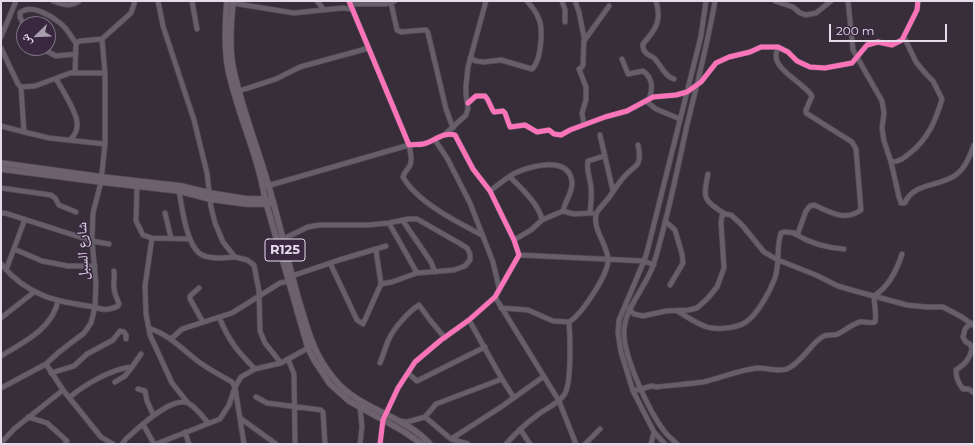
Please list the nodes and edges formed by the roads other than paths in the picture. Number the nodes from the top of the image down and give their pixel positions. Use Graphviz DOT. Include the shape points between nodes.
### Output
graph roads {
  1 [pos="16,1"];
  2 [pos="53,1"];
  3 [pos="79,1"];
  4 [pos="134,1"];
  5 [pos="158,1"];
  6 [pos="192,1"];
  7 [pos="317,1"];
  8 [pos="486,1"];
  9 [pos="527,1"];
  10 [pos="562,1"];
  11 [pos="575,1"];
  12 [pos="656,1"];
  13 [pos="706,1"];
  14 [pos="715,1"];
  15 [pos="775,1"];
  16 [pos="831,1"];
  17 [pos="848,1"];
  18 [pos="918,1"];
  19 [pos="231,2"];
  20 [pos="393,2"];
  21 [pos="351,5"];
  22 [pos="609,6"];
  23 [pos="324,10"];
  24 [pos="20,16"];
  25 [pos="49,16"];
  26 [pos="56,20"];
  27 [pos="565,22"];
  28 [pos="196,29"];
  29 [pos="1,37"];
  30 [pos="904,37"];
  31 [pos="102,39"];
  32 [pos="584,41"];
  33 [pos="76,43"];
  34 [pos="778,47"];
  35 [pos="1,48"];
  36 [pos="369,48"];
  37 [pos="76,54"];
  38 [pos="56,56"];
  39 [pos="470,58"];
  40 [pos="622,58"];
  41 [pos="857,58"];
  42 [pos="75,73"];
  43 [pos="105,73"];
  44 [pos="56,78"];
  45 [pos="674,79"];
  46 [pos="21,87"];
  47 [pos="696,87"];
  48 [pos="239,91"];
  49 [pos="687,92"];
  50 [pos="647,100"];
  51 [pos="468,103"];
  52 [pos="680,119"];
  53 [pos="584,125"];
  54 [pos="1,126"];
  55 [pos="453,128"];
  56 [pos="24,132"];
  57 [pos="600,135"];
  58 [pos="443,136"];
  59 [pos="70,140"];
  60 [pos="434,140"];
  61 [pos="105,144"];
  62 [pos="409,145"];
  63 [pos="638,145"];
  64 [pos="974,145"];
  65 [pos="604,156"];
  66 [pos="891,162"];
  67 [pos="1,163"];
  68 [pos="1,169"];
  69 [pos="708,174"];
  70 [pos="510,177"];
  71 [pos="102,180"];
  72 [pos="137,186"];
  73 [pos="266,186"];
  74 [pos="1,188"];
  75 [pos="179,191"];
  76 [pos="490,191"];
  77 [pos="613,191"];
  78 [pos="210,196"];
  79 [pos="269,201"];
  80 [pos="563,211"];
  81 [pos="76,212"];
  82 [pos="590,212"];
  83 [pos="1,213"];
  84 [pos="165,213"];
  85 [pos="596,214"];
  86 [pos="725,214"];
  87 [pos="24,219"];
  88 [pos="542,220"];
  89 [pos="665,220"];
  90 [pos="402,221"];
  91 [pos="389,223"];
  92 [pos="795,234"];
  93 [pos="482,235"];
  94 [pos="152,238"];
  95 [pos="170,238"];
  96 [pos="189,239"];
  97 [pos="283,239"];
  98 [pos="514,240"];
  99 [pos="92,241"];
  100 [pos="109,244"];
  101 [pos="386,246"];
  102 [pos="14,249"];
  103 [pos="844,249"];
  104 [pos="376,250"];
  105 [pos="902,254"];
  106 [pos="519,255"];
  107 [pos="235,257"];
  108 [pos="608,259"];
  109 [pos="778,260"];
  110 [pos="644,261"];
  111 [pos="330,263"];
  112 [pos="1,264"];
  113 [pos="654,265"];
  114 [pos="94,266"];
  115 [pos="6,270"];
  116 [pos="114,271"];
  117 [pos="435,272"];
  118 [pos="417,273"];
  119 [pos="290,279"];
  120 [pos="381,284"];
  121 [pos="670,285"];
  122 [pos="199,288"];
  123 [pos="499,288"];
  124 [pos="34,292"];
  125 [pos="259,296"];
  126 [pos="874,296"];
  127 [pos="494,297"];
  128 [pos="58,301"];
  129 [pos="625,305"];
  130 [pos="95,307"];
  131 [pos="501,308"];
  132 [pos="630,309"];
  133 [pos="677,311"];
  134 [pos="1,316"];
  135 [pos="219,317"];
  136 [pos="469,320"];
  137 [pos="204,322"];
  138 [pos="569,322"];
  139 [pos="972,325"];
  140 [pos="149,328"];
  141 [pos="445,338"];
  142 [pos="126,339"];
  143 [pos="171,339"];
  144 [pos="310,347"];
  145 [pos="485,347"];
  146 [pos="141,354"];
  147 [pos="1,356"];
  148 [pos="288,359"];
  149 [pos="281,363"];
  150 [pos="380,363"];
  151 [pos="46,364"];
  152 [pos="132,367"];
  153 [pos="255,369"];
  154 [pos="51,373"];
  155 [pos="408,373"];
  156 [pos="543,377"];
  157 [pos="502,379"];
  158 [pos="115,382"];
  159 [pos="235,387"];
  160 [pos="1,388"];
  161 [pos="138,389"];
  162 [pos="641,389"];
  163 [pos="63,390"];
  164 [pos="633,391"];
  165 [pos="974,393"];
  166 [pos="70,397"];
  167 [pos="256,397"];
  168 [pos="514,398"];
  169 [pos="559,401"];
  170 [pos="188,403"];
  171 [pos="294,406"];
  172 [pos="360,407"];
  173 [pos="154,414"];
  174 [pos="386,414"];
  175 [pos="28,417"];
  176 [pos="425,417"];
  177 [pos="240,418"];
  178 [pos="383,420"];
  179 [pos="398,421"];
  180 [pos="208,423"];
  181 [pos="143,424"];
  182 [pos="520,429"];
  183 [pos="600,429"];
  184 [pos="185,432"];
  185 [pos="654,432"];
  186 [pos="451,438"];
  187 [pos="1,443"];
  188 [pos="66,444"];
  189 [pos="112,444"];
  190 [pos="122,444"];
  191 [pos="155,444"];
  192 [pos="189,444"];
  193 [pos="244,444"];
  194 [pos="276,444"];
  195 [pos="292,444"];
  196 [pos="295,444"];
  197 [pos="326,444"];
  198 [pos="360,444"];
  199 [pos="380,444"];
  200 [pos="422,444"];
  201 [pos="430,444"];
  202 [pos="468,444"];
  203 [pos="506,444"];
  204 [pos="530,444"];
  205 [pos="576,444"];
  206 [pos="585,444"];
  207 [pos="651,444"];
  208 [pos="666,444"];
  209 [pos="677,444"];
  1 -- 29 [label="street"];
  2 -- 3 [label="street" via="69,6"];
  4 -- 31 [label="street" via="130,13"];
  5 -- 78 [label="street" via="163,26 194,120"];
  6 -- 28 [label="street"];
  7 -- 23 [label="street"];
  8 -- 39 [label="street"];
  9 -- 39 [label="street" via="538,16 541,26 538,60 532,69 501,60 484,62"];
  10 -- 27 [label="street"];
  11 -- 32 [label="street"];
  12 -- 45 [label="street" via="659,17 655,31 643,44 643,50"];
  13 -- 49 [label="street" via="701,36"];
  14 -- 47 [label="street"];
  15 -- 16 [label="street" via="806,15 816,12"];
  17 -- 41 [label="street" via="853,50"];
  18 -- 30 [label="street"];
  19 -- 23 [label="street" via="294,13"];
  19 -- 48 [label="main road, R125" via="231,48"];
  19 -- 73 [label="main road, R125" via="225,49 228,68"];
  20 -- 21 [label="street"];
  20 -- 55 [label="street" via="397,30 426,30 428,33"];
  21 -- 23 [label="street"];
  21 -- 36 [label="street"];
  22 -- 32 [label="street"];
  24 -- 25 [label="street" via="23,10 30,8"];
  26 -- 33 [label="street" via="62,24"];
  30 -- 41 [label="street" via="892,45 878,42 867,45"];
  30 -- 66 [label="street" via="916,62 933,81 942,99 927,136 919,146 897,162"];
  31 -- 33 [label="street"];
  31 -- 43 [label="street, شارع السبل"];
  32 -- 53 [label="street" via="583,65 579,69 586,87 582,113"];
  33 -- 37 [label="street"];
  34 -- 41 [label="street" via="788,52 796,61 810,67 842,66 852,64"];
  34 -- 47 [label="street" via="762,47 716,63"];
  34 -- 92 [label="street" via="778,64 812,96 806,113 852,142 856,149 860,191 860,210 855,214 844,217 814,205 810,206 798,233"];
  35 -- 46 [label="street"];
  36 -- 48 [label="street" via="300,67"];
  36 -- 62 [label="street"];
  37 -- 38 [label="street"];
  37 -- 42 [label="street"];
  39 -- 51 [label="street" via="466,85"];
  40 -- 50 [label="street" via="628,74 643,71 647,74 652,83 652,91"];
  41 -- 66 [label="street" via="882,101 882,128"];
  42 -- 43 [label="street"];
  42 -- 44 [label="street"];
  43 -- 61 [label="street, شارع السبل"];
  44 -- 46 [label="street" via="35,86"];
  44 -- 59 [label="street" via="77,122 74,136"];
  46 -- 56 [label="street"];
  47 -- 49 [label="street"];
  47 -- 89 [label="street"];
  48 -- 73 [label="main road, R125"];
  49 -- 50 [label="street" via="661,95"];
  49 -- 52 [label="street"];
  50 -- 52 [label="street" via="656,110"];
  50 -- 53 [label="street" via="627,111"];
  51 -- 53 [label="street" via="476,96 485,96 494,112 505,113 510,128 525,125 537,132 549,130 561,135"];
  51 -- 55 [label="street" via="466,116"];
  52 -- 110 [label="street"];
  54 -- 56 [label="street"];
  55 -- 58 [label="street"];
  56 -- 59 [label="street"];
  57 -- 65 [label="street"];
  58 -- 60 [label="street"];
  58 -- 76 [label="street" via="455,135 473,169"];
  59 -- 61 [label="street"];
  60 -- 62 [label="street"];
  60 -- 93 [label="street" via="465,190"];
  61 -- 71 [label="street, شارع السبل"];
  62 -- 73 [label="street"];
  62 -- 93 [label="street" via="411,161 403,177 412,191"];
  63 -- 77 [label="street" via="638,164"];
  64 -- 66 [label="street" via="957,174 916,191 908,196 903,204"];
  65 -- 77 [label="street"];
  65 -- 82 [label="street" via="588,161 592,199"];
  67 -- 71 [label="main road"];
  68 -- 71 [label="main road"];
  69 -- 86 [label="street" via="705,198"];
  70 -- 76 [label="street"];
  70 -- 80 [label="street" via="538,166 562,166 572,180"];
  70 -- 88 [label="street" via="532,202"];
  71 -- 72 [label="main road"];
  71 -- 78 [label="main road" via="181,186"];
  71 -- 99 [label="street, شارع السبل" via="93,213"];
  72 -- 75 [label="main road"];
  72 -- 94 [label="street" via="136,221 143,235"];
  73 -- 79 [label="main road, R125"];
  74 -- 81 [label="street" via="51,195 59,205"];
  75 -- 78 [label="main road"];
  75 -- 96 [label="street"];
  76 -- 98 [label="street"];
  77 -- 85 [label="street"];
  78 -- 79 [label="main road" via="246,204"];
  78 -- 107 [label="street" via="215,223 223,242"];
  79 -- 97 [label="main road, R125"];
  79 -- 119 [label="main road, R125"];
  80 -- 82 [label="street" via="574,214"];
  80 -- 88 [label="street"];
  82 -- 85 [label="street"];
  83 -- 87 [label="street"];
  84 -- 95 [label="street"];
  85 -- 108 [label="street" via="597,226"];
  86 -- 109 [label="street" via="731,215 764,252"];
  86 -- 133 [label="street" via="721,222 724,268 718,287 697,308"];
  87 -- 99 [label="street"];
  87 -- 102 [label="street"];
  88 -- 98 [label="street"];
  89 -- 113 [label="street"];
  89 -- 121 [label="street" via="675,230 683,263"];
  90 -- 91 [label="street"];
  90 -- 117 [label="street" via="431,262"];
  90 -- 117 [label="street" via="417,219 466,248 470,254 470,260 465,266"];
  91 -- 97 [label="street" via="319,225 308,227"];
  91 -- 118 [label="street"];
  92 -- 103 [label="street" via="811,243 832,249"];
  92 -- 109 [label="street" via="781,232 778,240"];
  93 -- 123 [label="street" via="493,262"];
  94 -- 95 [label="street"];
  94 -- 140 [label="street" via="145,286"];
  95 -- 96 [label="street"];
  96 -- 107 [label="street" via="199,253 215,258"];
  97 -- 119 [label="main road, R125"];
  98 -- 106 [label="street"];
  99 -- 100 [label="street"];
  99 -- 114 [label="street, شارع السبل"];
  101 -- 104 [label="street"];
  102 -- 114 [label="street" via="42,261 68,266"];
  102 -- 115 [label="street"];
  104 -- 111 [label="street"];
  104 -- 120 [label="street"];
  105 -- 126 [label="street" via="898,267 885,286"];
  106 -- 108 [label="street"];
  106 -- 123 [label="street"];
  107 -- 125 [label="street" via="254,264"];
  108 -- 110 [label="street"];
  108 -- 138 [label="street" via="607,269 601,281 575,319"];
  109 -- 126 [label="street" via="838,286"];
  109 -- 133 [label="street" via="775,278 766,296 746,322 717,329 707,327"];
  110 -- 113 [label="street"];
  110 -- 129 [label="street"];
  111 -- 119 [label="street"];
  111 -- 120 [label="street" via="357,320 363,324"];
  112 -- 115 [label="street"];
  113 -- 132 [label="street"];
  114 -- 130 [label="street, شارع السبل"];
  115 -- 124 [label="street"];
  116 -- 130 [label="street" via="113,284 118,306 100,310"];
  117 -- 118 [label="street"];
  118 -- 120 [label="street"];
  119 -- 125 [label="street"];
  119 -- 144 [label="main road, R125"];
  122 -- 137 [label="street" via="190,299"];
  123 -- 127 [label="street"];
  124 -- 128 [label="street"];
  124 -- 134 [label="street"];
  125 -- 135 [label="street" via="232,313"];
  125 -- 149 [label="street" via="260,331 265,343"];
  126 -- 139 [label="street" via="907,304 943,307"];
  126 -- 162 [label="street" via="875,322 863,321 838,334 819,339 794,365 787,368 743,370 702,382"];
  127 -- 131 [label="street"];
  127 -- 136 [label="street"];
  128 -- 130 [label="street"];
  128 -- 147 [label="street" via="52,317 41,330"];
  129 -- 132 [label="street"];
  129 -- 164 [label="street" via="618,320 618,333"];
  130 -- 151 [label="street, شارع السبل" via="91,323 84,333"];
  131 -- 138 [label="street" via="528,310 553,321"];
  131 -- 156 [label="street"];
  132 -- 133 [label="street" via="634,314 643,316"];
  132 -- 162 [label="street" via="624,332 628,357"];
  135 -- 137 [label="street"];
  135 -- 153 [label="street" via="234,348"];
  136 -- 141 [label="street"];
  136 -- 145 [label="street"];
  137 -- 143 [label="street" via="182,329"];
  138 -- 169 [label="street" via="568,383 565,394"];
  139 -- 165 [label="street" via="966,329 963,337 972,349 970,357 956,370 956,377 960,386"];
  140 -- 143 [label="street"];
  140 -- 170 [label="street" via="172,383"];
  141 -- 150 [label="street" via="419,305 402,321 388,340"];
  141 -- 155 [label="street" via="415,362"];
  142 -- 154 [label="street" via="124,332 120,331 113,340 87,354 74,366"];
  143 -- 159 [label="street" via="196,360 232,382"];
  144 -- 148 [label="street"];
  144 -- 172 [label="main road, R125" via="314,360 330,384"];
  144 -- 174 [label="main road, R125" via="344,390"];
  145 -- 155 [label="street" via="417,381"];
  145 -- 157 [label="street"];
  146 -- 152 [label="street"];
  148 -- 149 [label="street"];
  148 -- 171 [label="street" via="294,374"];
  149 -- 153 [label="street"];
  151 -- 154 [label="street"];
  151 -- 160 [label="street, شارع السبل"];
  152 -- 158 [label="street" via="125,376"];
  152 -- 166 [label="street" via="97,379"];
  153 -- 159 [label="street" via="241,377"];
  154 -- 163 [label="street"];
  155 -- 174 [label="street"];
  156 -- 168 [label="street"];
  156 -- 169 [label="street"];
  157 -- 168 [label="street"];
  157 -- 176 [label="street" via="436,404"];
  159 -- 177 [label="street"];
  159 -- 180 [label="street" via="229,405 220,419"];
  161 -- 173 [label="street" via="145,391"];
  162 -- 164 [label="street"];
  162 -- 209 [label="street" via="653,415"];
  163 -- 166 [label="street"];
  163 -- 175 [label="street"];
  164 -- 185 [label="street"];
  166 -- 189 [label="street" via="101,437"];
  167 -- 171 [label="street" via="267,403"];
  168 -- 186 [label="street"];
  169 -- 182 [label="street"];
  169 -- 205 [label="street"];
  170 -- 173 [label="street" via="178,402"];
  170 -- 180 [label="street"];
  171 -- 196 [label="street"];
  171 -- 197 [label="street" via="322,411"];
  172 -- 178 [label="main road, R125"];
  172 -- 198 [label="street"];
  173 -- 181 [label="street"];
  174 -- 178 [label="street"];
  174 -- 179 [label="main road, R125"];
  175 -- 187 [label="street"];
  175 -- 188 [label="street" via="47,423 67,441"];
  176 -- 179 [label="street" via="407,422"];
  176 -- 186 [label="street"];
  177 -- 193 [label="street"];
  177 -- 194 [label="street"];
  178 -- 199 [label="street"];
  178 -- 200 [label="main road, R125"];
  179 -- 201 [label="main road, R125" via="416,431"];
  180 -- 184 [label="street"];
  181 -- 190 [label="street"];
  181 -- 191 [label="street"];
  182 -- 203 [label="street"];
  182 -- 204 [label="street"];
  183 -- 206 [label="street"];
  184 -- 191 [label="street"];
  184 -- 192 [label="street"];
  185 -- 207 [label="street"];
  185 -- 208 [label="street"];
  186 -- 202 [label="street"];
  195 -- 196 [label="street"];
}
